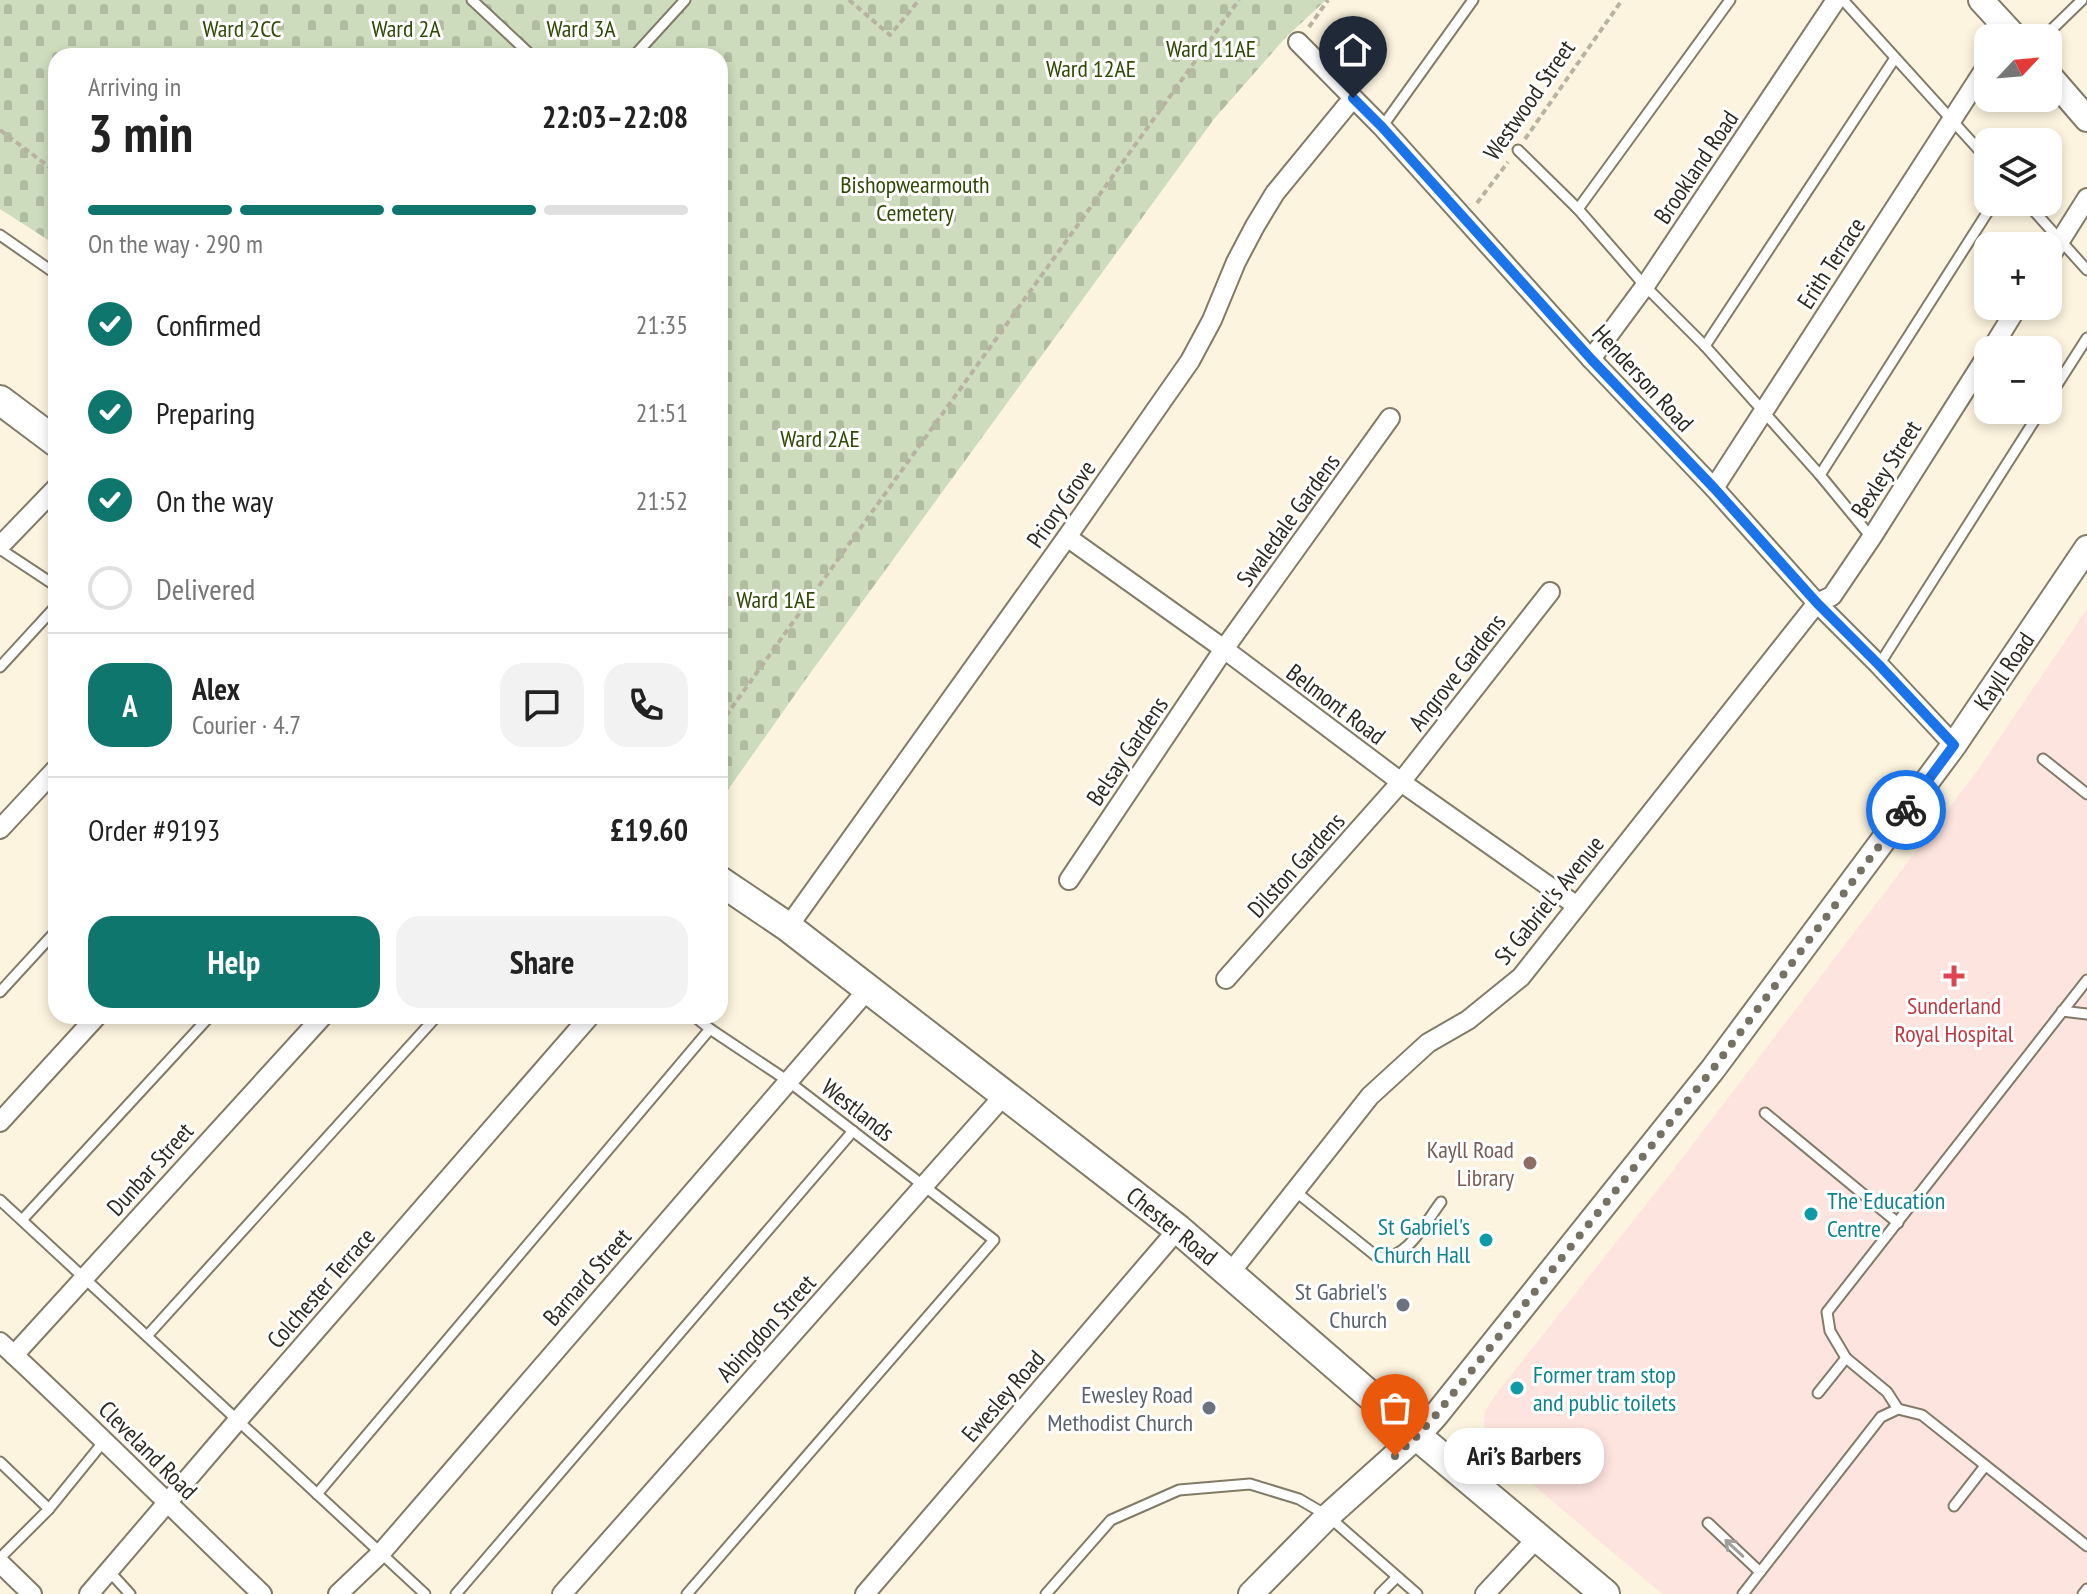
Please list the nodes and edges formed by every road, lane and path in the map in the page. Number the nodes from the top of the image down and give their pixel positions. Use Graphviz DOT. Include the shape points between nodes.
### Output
graph roads {
  1 [pos="472,0"];
  2 [pos="685,0"];
  3 [pos="849,0"];
  4 [pos="919,0"];
  5 [pos="1239,0"];
  6 [pos="1328,0"];
  7 [pos="1473,0"];
  8 [pos="1622,0"];
  9 [pos="1730,0"];
  10 [pos="1836,0"];
  11 [pos="1843,0"];
  12 [pos="1981,0"];
  13 [pos="2082,0"];
  14 [pos="2000,24"];
  15 [pos="2057,24"];
  16 [pos="1298,42"];
  17 [pos="523,48"];
  18 [pos="641,48"];
  19 [pos="1895,58"];
  20 [pos="1974,85"];
  21 [pos="2062,90"];
  22 [pos="1353,98"];
  23 [pos="1951,119"];
  24 [pos="2087,119"];
  25 [pos="1382,127"];
  26 [pos="0,130"];
  27 [pos="1974,144"];
  28 [pos="1518,150"];
  29 [pos="48,166"];
  30 [pos="2087,198"];
  31 [pos="1578,209"];
  32 [pos="1985,216"];
  33 [pos="2039,216"];
  34 [pos="1464,219"];
  35 [pos="2053,232"];
  36 [pos="0,235"];
  37 [pos="2062,237"];
  38 [pos="2062,242"];
  39 [pos="48,268"];
  40 [pos="2087,270"];
  41 [pos="1645,286"];
  42 [pos="2087,338"];
  43 [pos="1705,346"];
  44 [pos="1591,359"];
  45 [pos="1974,376"];
  46 [pos="2062,377"];
  47 [pos="0,400"];
  48 [pos="1764,412"];
  49 [pos="1390,418"];
  50 [pos="2032,424"];
  51 [pos="48,436"];
  52 [pos="1820,475"];
  53 [pos="1714,488"];
  54 [pos="48,497"];
  55 [pos="1067,537"];
  56 [pos="1872,537"];
  57 [pos="0,548"];
  58 [pos="2086,552"];
  59 [pos="48,581"];
  60 [pos="1550,592"];
  61 [pos="1817,603"];
  62 [pos="48,615"];
  63 [pos="1224,649"];
  64 [pos="1879,665"];
  65 [pos="0,667"];
  66 [pos="728,713"];
  67 [pos="1954,745"];
  68 [pos="2043,759"];
  69 [pos="48,778"];
  70 [pos="1401,782"];
  71 [pos="2087,794"];
  72 [pos="0,829"];
  73 [pos="1069,880"];
  74 [pos="728,886"];
  75 [pos="1577,906"];
  76 [pos="788,927"];
  77 [pos="48,940"];
  78 [pos="1226,979"];
  79 [pos="2087,980"];
  80 [pos="869,988"];
  81 [pos="0,992"];
  82 [pos="2062,1011"];
  83 [pos="2087,1014"];
  84 [pos="90,1024"];
  85 [pos="203,1024"];
  86 [pos="316,1024"];
  87 [pos="430,1024"];
  88 [pos="583,1024"];
  89 [pos="704,1024"];
  90 [pos="710,1029"];
  91 [pos="788,1081"];
  92 [pos="1006,1093"];
  93 [pos="1765,1113"];
  94 [pos="0,1122"];
  95 [pos="853,1131"];
  96 [pos="924,1187"];
  97 [pos="1295,1191"];
  98 [pos="0,1200"];
  99 [pos="1441,1202"];
  100 [pos="22,1220"];
  101 [pos="1898,1223"];
  102 [pos="1178,1229"];
  103 [pos="1230,1273"];
  104 [pos="84,1277"];
  105 [pos="147,1336"];
  106 [pos="7,1348"];
  107 [pos="1846,1358"];
  108 [pos="1818,1393"];
  109 [pos="1898,1409"];
  110 [pos="238,1420"];
  111 [pos="1417,1436"];
  112 [pos="105,1440"];
  113 [pos="0,1462"];
  114 [pos="1985,1466"];
  115 [pos="317,1494"];
  116 [pos="168,1504"];
  117 [pos="1954,1506"];
  118 [pos="49,1509"];
  119 [pos="1328,1516"];
  120 [pos="1708,1523"];
  121 [pos="1538,1537"];
  122 [pos="2087,1546"];
  123 [pos="381,1553"];
  124 [pos="0,1561"];
  125 [pos="109,1571"];
  126 [pos="1760,1572"];
  127 [pos="1397,1577"];
  128 [pos="2087,1589"];
  129 [pos="32,1594"];
  130 [pos="89,1594"];
  131 [pos="130,1594"];
  132 [pos="262,1594"];
  133 [pos="338,1594"];
  134 [pos="425,1594"];
  135 [pos="456,1594"];
  136 [pos="562,1594"];
  137 [pos="687,1594"];
  138 [pos="865,1594"];
  139 [pos="1046,1594"];
  140 [pos="1251,1594"];
  141 [pos="1380,1594"];
  142 [pos="1417,1594"];
  143 [pos="1485,1594"];
  144 [pos="1605,1594"];
  145 [pos="1743,1594"];
  146 [pos="2083,1594"];
  1 -- 17 [label="lane"];
  2 -- 18 [label="lane"];
  3 -- 4 [label="path" via="890,35"];
  5 -- 66 [label="path"];
  6 -- 16 [label="path"];
  7 -- 25 [label="lane"];
  8 -- 28 [label="path, Westwood Street"];
  9 -- 31 [label="lane"];
  10 -- 41 [label="street, Brookland Road"];
  11 -- 19 [label="lane"];
  12 -- 14 [label="street"];
  13 -- 15 [label="lane"];
  16 -- 22 [label="street, Henderson Road"];
  19 -- 23 [label="lane"];
  19 -- 43 [label="lane"];
  20 -- 23 [label="street, Erith Terrace"];
  21 -- 24 [label="street"];
  22 -- 25 [label="street, Henderson Road"];
  22 -- 55 [label="street, Priory Grove" via="1275,193 1190,361"];
  23 -- 27 [label="lane"];
  23 -- 48 [label="street, Erith Terrace"];
  25 -- 34 [label="street, Henderson Road"];
  26 -- 29 [label="path"];
  28 -- 31 [label="lane"];
  28 -- 34 [label="path, Westwood Street"];
  30 -- 37 [label="street"];
  31 -- 41 [label="lane"];
  32 -- 52 [label="lane"];
  33 -- 35 [label="lane"];
  34 -- 44 [label="street, Henderson Road"];
  36 -- 39 [label="lane"];
  38 -- 40 [label="lane"];
  41 -- 43 [label="lane"];
  41 -- 44 [label="street, Brookland Road"];
  42 -- 46 [label="lane"];
  43 -- 48 [label="lane"];
  44 -- 53 [label="street, Henderson Road"];
  45 -- 56 [label="street, Bexley Street"];
  47 -- 51 [label="main road"];
  48 -- 52 [label="lane"];
  48 -- 53 [label="street, Erith Terrace"];
  49 -- 63 [label="street, Swaledale Gardens"];
  50 -- 64 [label="lane"];
  52 -- 56 [label="lane"];
  53 -- 61 [label="street, Henderson Road"];
  54 -- 57 [label="street"];
  55 -- 63 [label="street, Belmont Road"];
  55 -- 76 [label="street, Priory Grove"];
  56 -- 61 [label="street, Bexley Street" via="1832,596"];
  57 -- 59 [label="lane"];
  58 -- 67 [label="street, Kayll Road"];
  60 -- 70 [label="street, Angrove Gardens"];
  61 -- 64 [label="street, Henderson Road"];
  61 -- 75 [label="street, St Gabriel's Avenue"];
  62 -- 65 [label="lane"];
  63 -- 70 [label="street, Belmont Road"];
  63 -- 73 [label="street, Belsay Gardens"];
  64 -- 67 [label="street, Henderson Road"];
  67 -- 111 [label="street, Kayll Road" via="1713,1069"];
  68 -- 71 [label="lane"];
  69 -- 72 [label="street"];
  70 -- 75 [label="street, Belmont Road"];
  70 -- 78 [label="street, Dilston Gardens"];
  74 -- 76 [label="main road, Chester Road"];
  75 -- 97 [label="street, St Gabriel's Avenue" via="1521,977 1468,1020 1428,1043 1370,1096"];
  76 -- 80 [label="main road, Chester Road"];
  77 -- 81 [label="lane"];
  79 -- 82 [label="lane"];
  80 -- 91 [label="street, Barnard Street"];
  80 -- 92 [label="main road, Chester Road"];
  82 -- 83 [label="lane"];
  82 -- 101 [label="lane"];
  84 -- 94 [label="street"];
  85 -- 100 [label="lane"];
  86 -- 104 [label="street, Dunbar Street"];
  87 -- 105 [label="lane"];
  88 -- 110 [label="street, Colchester Terrace"];
  89 -- 90 [label="lane, Westlands"];
  90 -- 91 [label="lane, Westlands"];
  90 -- 115 [label="lane"];
  91 -- 95 [label="lane, Westlands"];
  91 -- 123 [label="street, Barnard Street"];
  92 -- 96 [label="street, Abingdon Street"];
  92 -- 102 [label="main road, Chester Road"];
  93 -- 101 [label="lane"];
  95 -- 96 [label="lane, Westlands"];
  95 -- 135 [label="lane"];
  96 -- 136 [label="street, Abingdon Street"];
  96 -- 137 [label="lane, Westlands" via="994,1240"];
  97 -- 99 [label="lane" via="1383,1258 1404,1250"];
  97 -- 103 [label="street, St Gabriel's Avenue"];
  98 -- 100 [label="lane"];
  100 -- 104 [label="lane"];
  101 -- 107 [label="lane" via="1827,1312 1830,1331"];
  102 -- 103 [label="main road, Chester Road"];
  102 -- 138 [label="street, Ewesley Road"];
  103 -- 111 [label="main road, Chester Road"];
  104 -- 105 [label="lane"];
  104 -- 106 [label="street, Dunbar Street"];
  105 -- 110 [label="lane"];
  106 -- 112 [label="street, Cleveland Road"];
  107 -- 108 [label="lane"];
  107 -- 109 [label="lane" via="1887,1392"];
  109 -- 114 [label="lane" via="1922,1415"];
  109 -- 126 [label="lane" via="1881,1417"];
  110 -- 115 [label="lane"];
  110 -- 116 [label="street, Colchester Terrace"];
  111 -- 119 [label="street, Kayll Road"];
  111 -- 121 [label="main road, Chester Road"];
  112 -- 116 [label="street, Cleveland Road"];
  112 -- 118 [label="lane"];
  113 -- 118 [label="lane"];
  114 -- 117 [label="lane"];
  114 -- 122 [label="lane"];
  115 -- 123 [label="lane"];
  116 -- 125 [label="street, Colchester Terrace"];
  116 -- 132 [label="street, Cleveland Road"];
  118 -- 124 [label="lane"];
  119 -- 127 [label="lane"];
  119 -- 139 [label="lane" via="1299,1499 1250,1484 1179,1490 1111,1520"];
  119 -- 140 [label="street, Kayll Road"];
  126 -- 120 [label="lane, one-way"];
  121 -- 143 [label="street"];
  121 -- 144 [label="main road, Chester Road"];
  123 -- 133 [label="street, Barnard Street"];
  123 -- 134 [label="lane"];
  124 -- 129 [label="street"];
  125 -- 130 [label="street, Colchester Terrace"];
  125 -- 131 [label="lane"];
  126 -- 145 [label="lane"];
  127 -- 141 [label="lane"];
  127 -- 142 [label="lane"];
  128 -- 146 [label="lane"];
}
